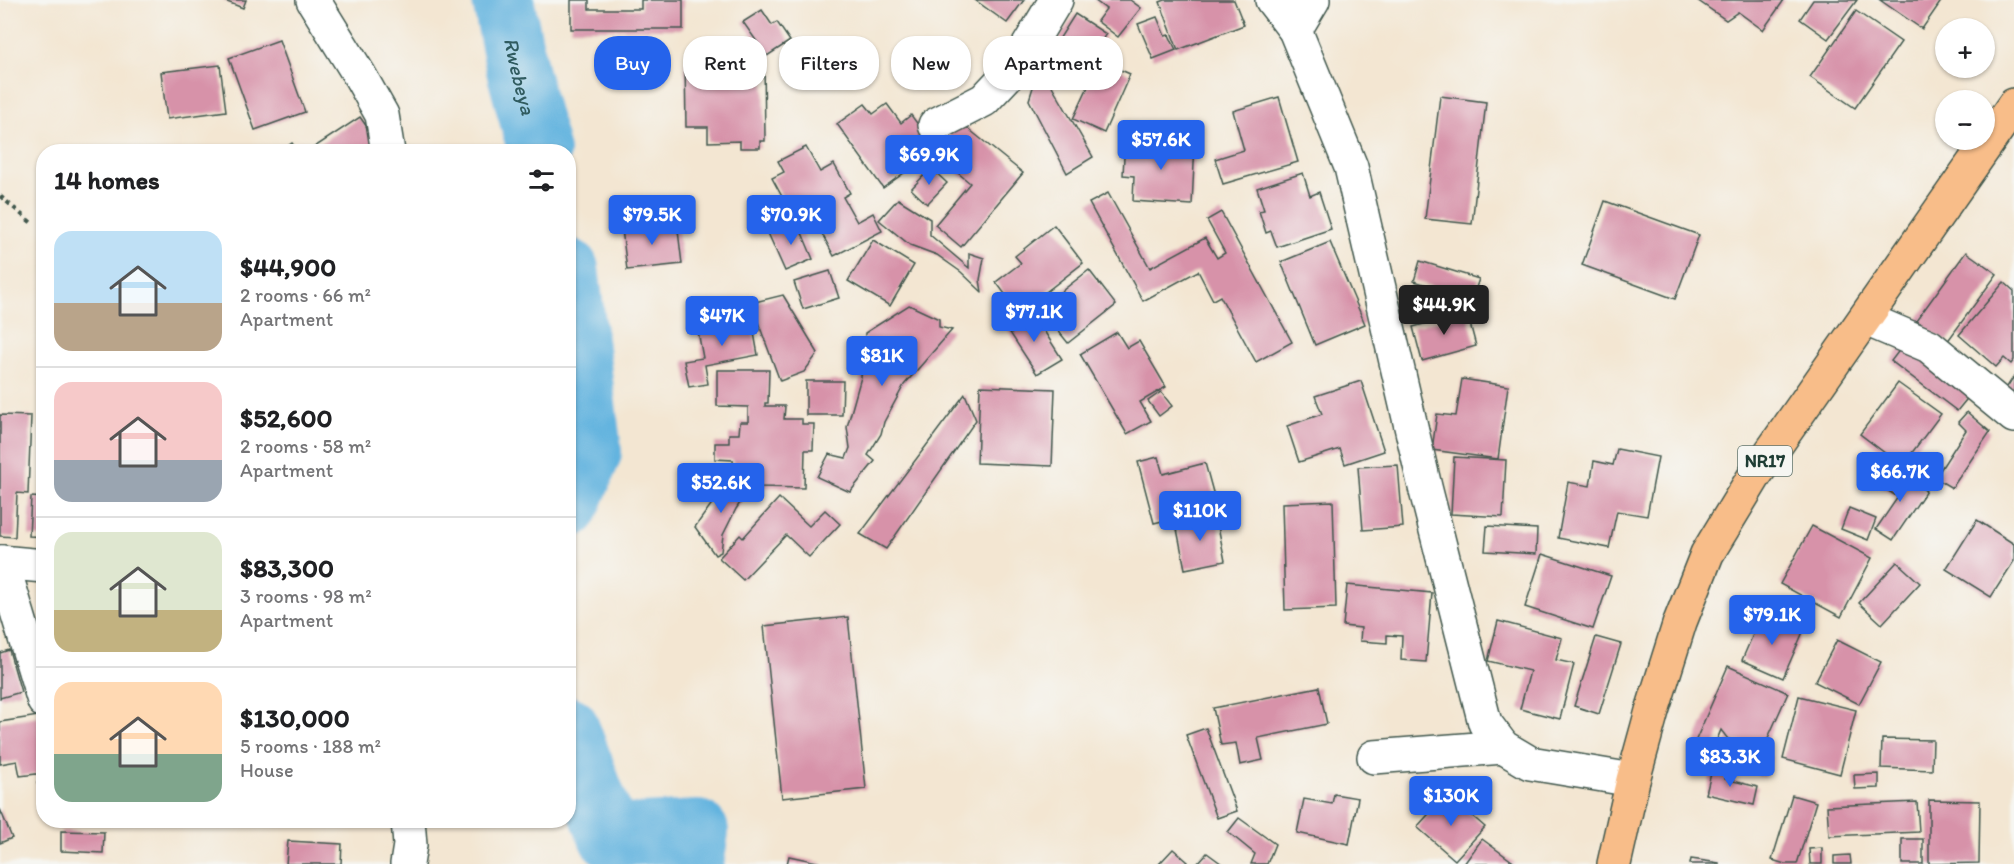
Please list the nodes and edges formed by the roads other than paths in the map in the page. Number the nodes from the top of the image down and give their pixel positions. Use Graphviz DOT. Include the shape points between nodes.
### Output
graph roads {
  1 [pos="313,0"];
  2 [pos="1056,0"];
  3 [pos="1272,0"];
  4 [pos="1313,0"];
  5 [pos="1295,30"];
  6 [pos="2014,105"];
  7 [pos="935,126"];
  8 [pos="387,144"];
  9 [pos="1866,319"];
  10 [pos="2014,416"];
  11 [pos="1,562"];
  12 [pos="36,565"];
  13 [pos="36,675"];
  14 [pos="1503,747"];
  15 [pos="1374,757"];
  16 [pos="1633,780"];
  17 [pos="409,828"];
  18 [pos="407,864"];
  19 [pos="1614,864"];
  1 -- 8 [label="street" via="382,115"];
  2 -- 7 [label="street" via="1017,66 984,100"];
  3 -- 5 [label="street"];
  4 -- 5 [label="street"];
  5 -- 14 [label="street" via="1351,167 1425,487 1485,723"];
  6 -- 9 [label="main road, NR17"];
  9 -- 10 [label="street" via="1929,346"];
  9 -- 16 [label="main road, NR17" via="1755,475 1707,554 1680,622"];
  11 -- 12 [label="street"];
  11 -- 13 [label="street"];
  14 -- 15 [label="street"];
  14 -- 16 [label="street" via="1530,763"];
  16 -- 19 [label="main road, NR17"];
  17 -- 18 [label="street"];
}
